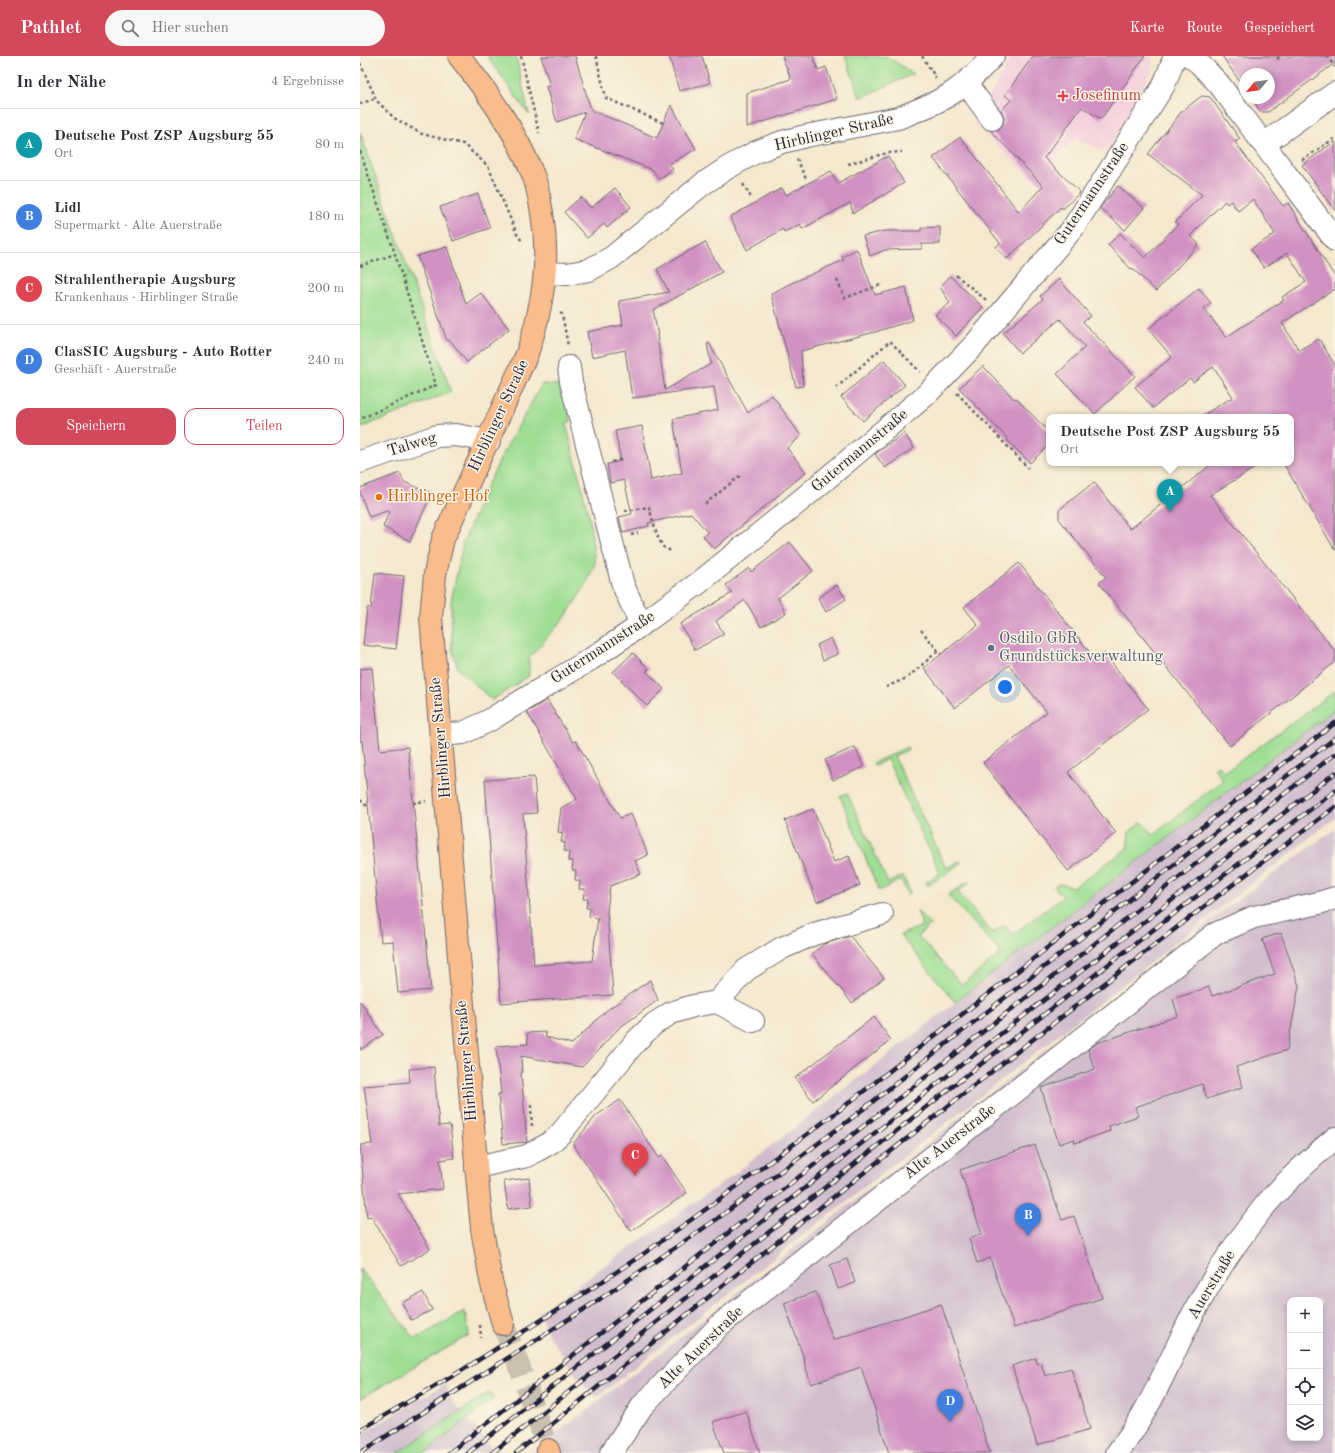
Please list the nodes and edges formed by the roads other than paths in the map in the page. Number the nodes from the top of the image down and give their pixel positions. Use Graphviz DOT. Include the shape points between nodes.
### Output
graph roads {
  1 [pos="459,56"];
  2 [pos="993,56"];
  3 [pos="1175,56"];
  4 [pos="1190,56"];
  5 [pos="966,83"];
  6 [pos="1335,93"];
  7 [pos="992,119"];
  8 [pos="1264,144"];
  9 [pos="1335,240"];
  10 [pos="546,273"];
  11 [pos="569,367"];
  12 [pos="489,441"];
  13 [pos="360,462"];
  14 [pos="641,625"];
  15 [pos="441,735"];
  16 [pos="1335,898"];
  17 [pos="882,914"];
  18 [pos="717,1002"];
  19 [pos="753,1021"];
  20 [pos="1335,1138"];
  21 [pos="476,1167"];
  22 [pos="503,1324"];
  23 [pos="611,1453"];
  24 [pos="1117,1453"];
  1 -- 10 [label="main road" via="488,92 513,133 533,175 546,233"];
  2 -- 5 [label="street, Hirblinger Straße"];
  3 -- 14 [label="street, Gutermannstraße" via="1164,85 1073,228 975,344 938,382 806,496 700,582"];
  4 -- 8 [label="street" via="1219,84"];
  5 -- 7 [label="street"];
  5 -- 10 [label="street, Hirblinger Straße" via="947,96 898,118 806,136 756,152 703,184 611,258 589,270 567,274"];
  6 -- 8 [label="street"];
  8 -- 9 [label="street"];
  10 -- 12 [label="main road, Hirblinger Straße" via="536,329"];
  11 -- 14 [label="street" via="570,382 623,585"];
  12 -- 13 [label="street, Talweg" via="456,435 437,436"];
  12 -- 15 [label="main road, Hirblinger Straße" via="443,539 435,574 431,617"];
  14 -- 15 [label="street, Gutermannstraße" via="591,659 488,721 463,733"];
  15 -- 21 [label="main road, Hirblinger Straße"];
  16 -- 23 [label="street, Alte Auerstraße" via="1319,904 1254,917 1215,934 721,1324 643,1405"];
  17 -- 18 [label="street" via="814,934 782,948 746,970"];
  18 -- 19 [label="street"];
  18 -- 21 [label="street" via="671,1013 654,1024 636,1040 561,1133 550,1143 527,1156"];
  20 -- 24 [label="street, Auerstraße" via="1279,1190 1224,1261 1194,1313 1138,1424"];
  21 -- 22 [label="main road, Hirblinger Straße" via="489,1274"];
}
